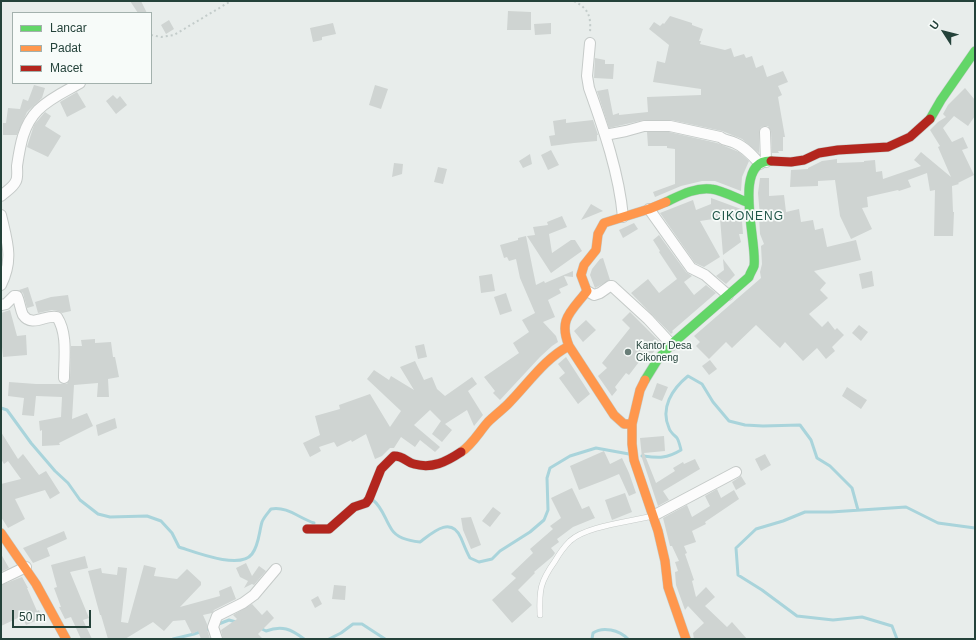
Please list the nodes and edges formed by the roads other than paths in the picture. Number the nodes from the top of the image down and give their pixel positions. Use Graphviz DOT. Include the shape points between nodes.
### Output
graph roads {
  1 [pos="590,43"];
  2 [pos="975,51"];
  3 [pos="78,84"];
  4 [pos="765,132"];
  5 [pos="605,135"];
  6 [pos="763,163"];
  7 [pos="1,196"];
  8 [pos="749,203"];
  9 [pos="649,209"];
  10 [pos="1,216"];
  11 [pos="623,217"];
  12 [pos="1,285"];
  13 [pos="586,291"];
  14 [pos="728,295"];
  15 [pos="1,305"];
  16 [pos="672,345"];
  17 [pos="569,346"];
  18 [pos="64,378"];
  19 [pos="632,424"];
  20 [pos="736,472"];
  21 [pos="653,516"];
  22 [pos="307,529"];
  23 [pos="1,533"];
  24 [pos="26,567"];
  25 [pos="276,569"];
  26 [pos="1,579"];
  27 [pos="540,615"];
  28 [pos="66,639"];
  29 [pos="217,639"];
  30 [pos="686,639"];
  1 -- 5 [label="street" via="587,76"];
  2 -- 6 [label="street" via="930,119 910,137 888,147 838,150 819,153 804,160"];
  3 -- 7 [label="street" via="44,105 32,118 19,148 17,180 12,188"];
  4 -- 6 [label="street"];
  5 -- 6 [label="street" via="644,126 670,126 736,143"];
  5 -- 11 [label="street" via="621,195"];
  6 -- 8 [label="street" via="756,167 750,178"];
  8 -- 9 [label="street" via="712,188 683,194"];
  8 -- 14 [label="street" via="754,265 749,277"];
  9 -- 11 [label="street"];
  9 -- 14 [label="street" via="690,268 705,275"];
  10 -- 12 [label="street" via="8,241 8,259"];
  11 -- 13 [label="street" via="604,223 600,229 596,250 584,265 581,275"];
  13 -- 16 [label="street" via="594,295 612,286"];
  13 -- 17 [label="street" via="565,320"];
  14 -- 16 [label="street"];
  15 -- 18 [label="street" via="17,296 22,314 26,318 32,321 57,317 64,335"];
  16 -- 19 [label="street" via="647,375"];
  17 -- 19 [label="street" via="614,415 624,424"];
  17 -- 22 [label="street" via="546,363 488,422 466,449 438,465 429,466 413,464 400,456 394,456 381,469 366,503 354,507 329,529"];
  19 -- 21 [label="street" via="634,460"];
  20 -- 21 [label="street"];
  21 -- 27 [label="lane" via="611,524 571,540 546,574 539,593"];
  21 -- 30 [label="street" via="665,561 668,587"];
  23 -- 24 [label="street"];
  24 -- 26 [label="street"];
  24 -- 28 [label="street"];
  25 -- 29 [label="street" via="254,595 217,616 213,627"];
}
